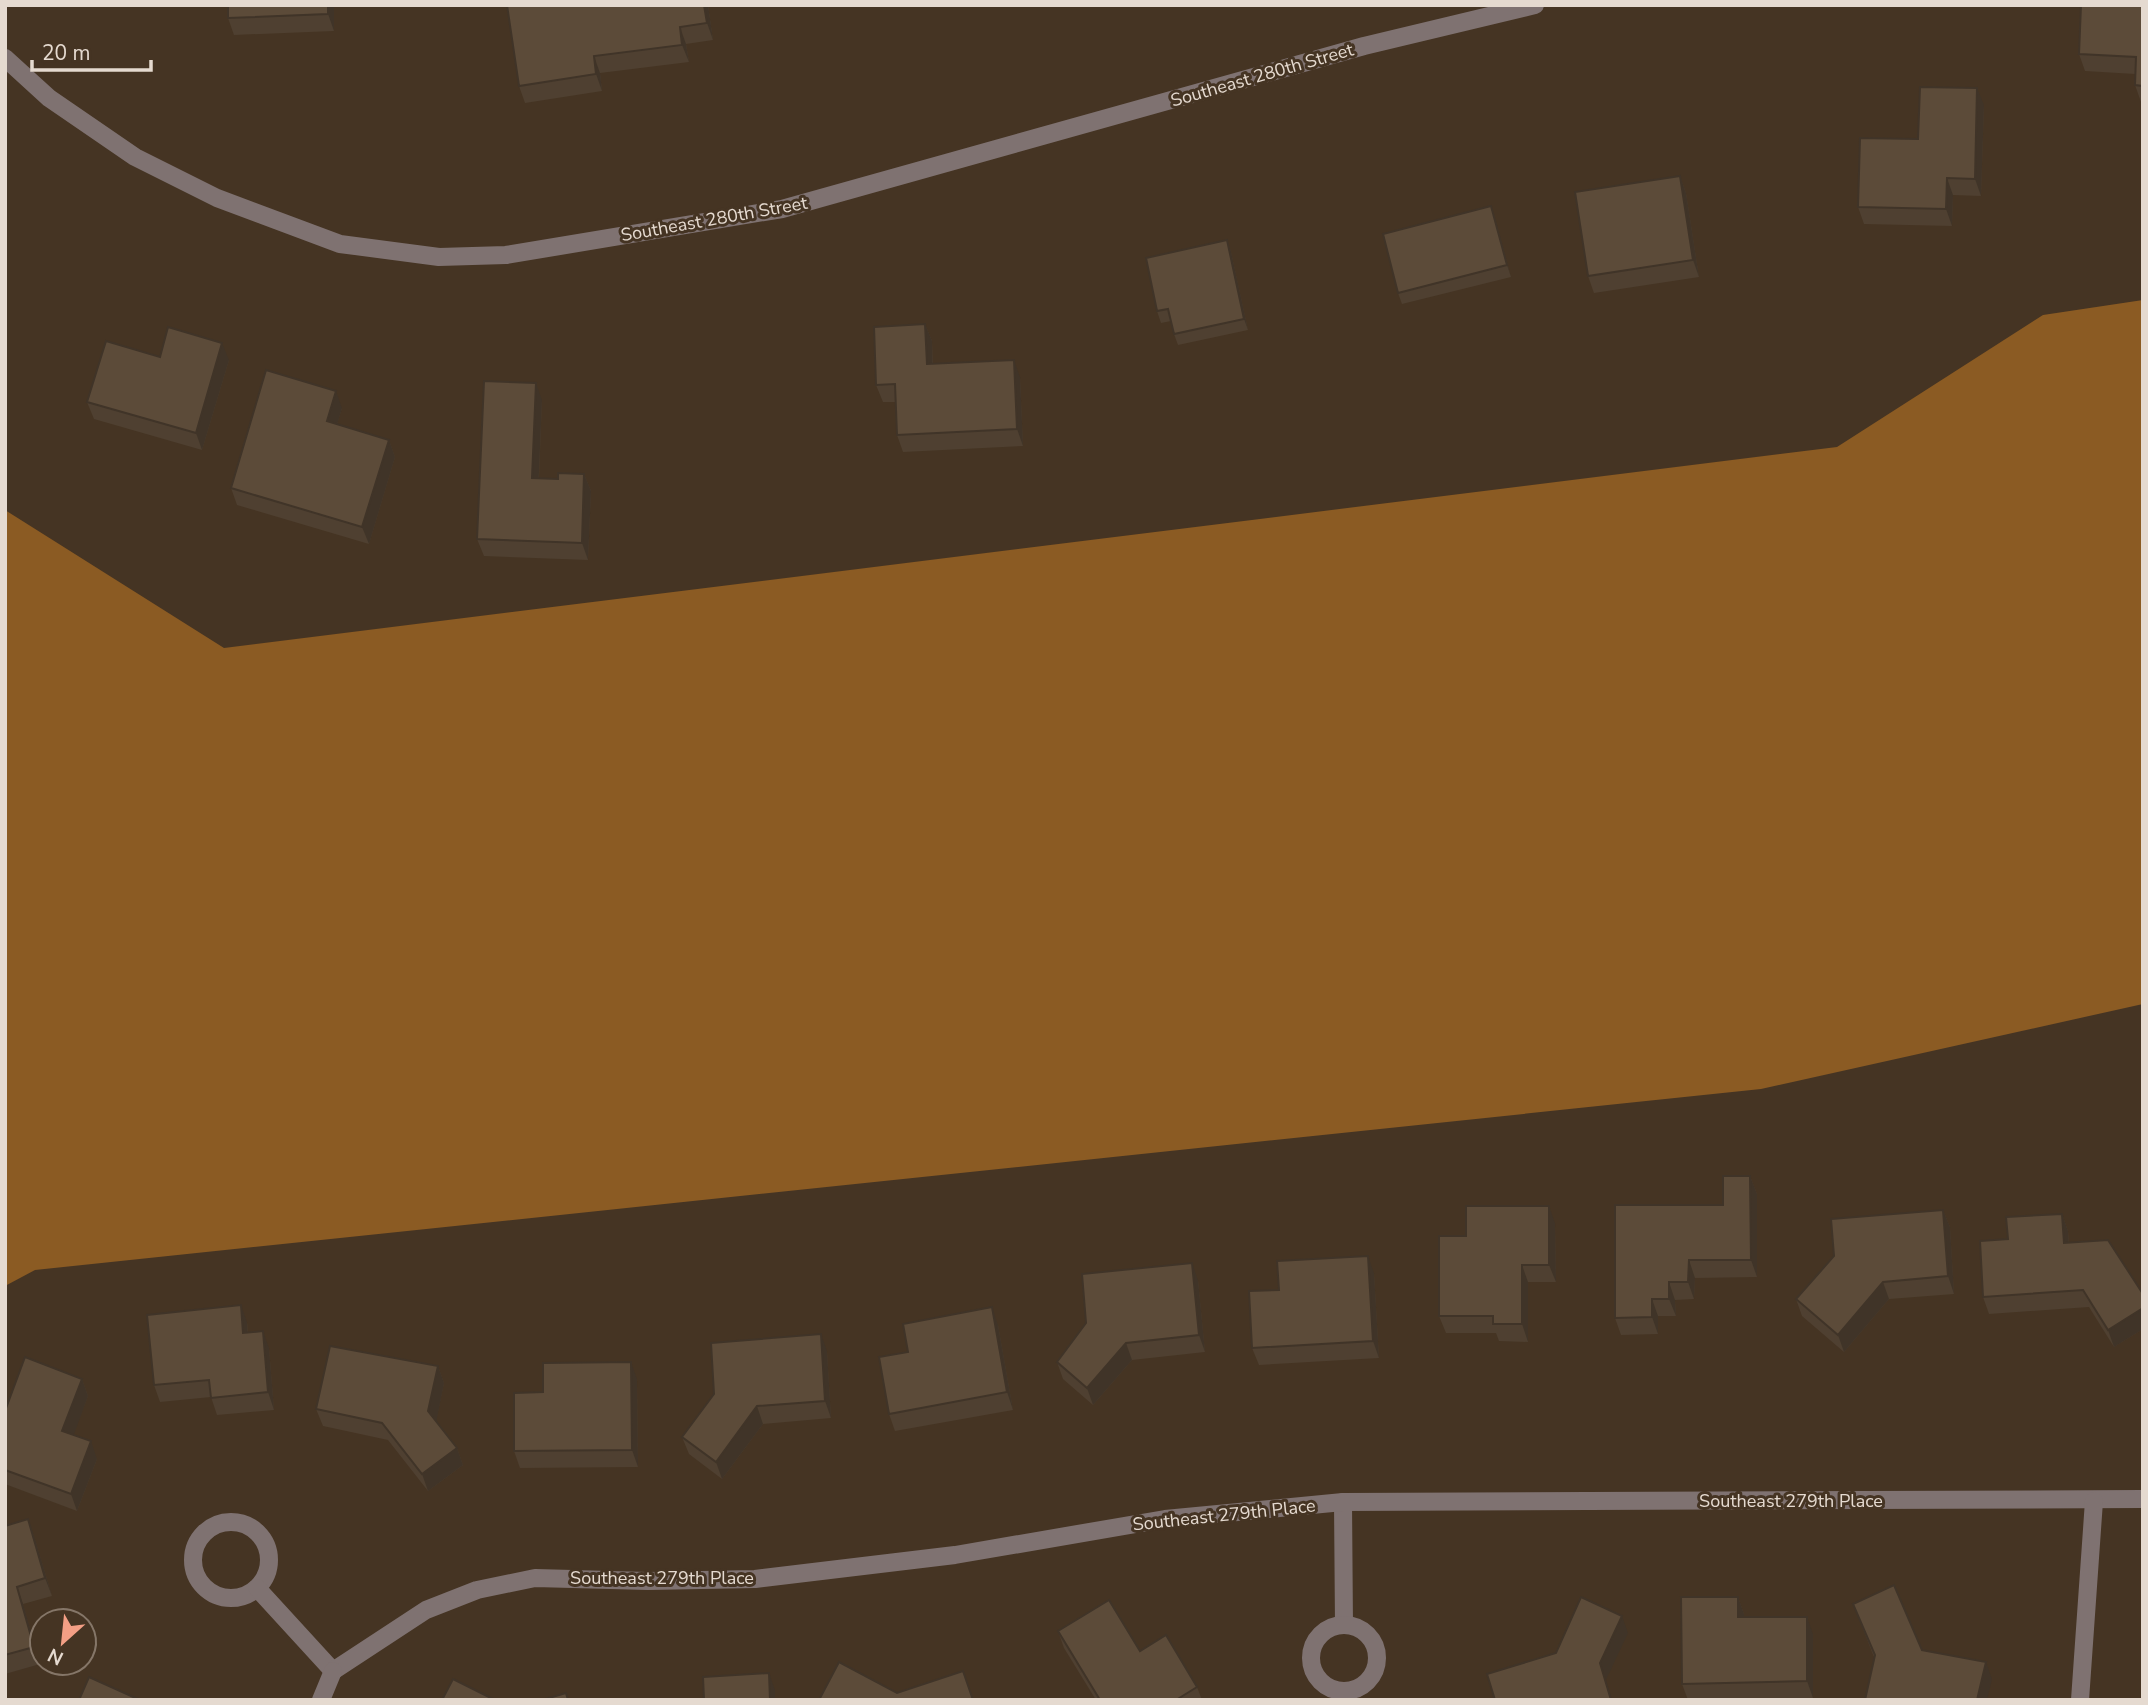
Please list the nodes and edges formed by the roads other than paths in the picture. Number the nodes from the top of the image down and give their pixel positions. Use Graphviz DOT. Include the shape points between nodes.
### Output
graph roads {
  1 [pos="1535,5"];
  2 [pos="5,58"];
  3 [pos="2143,1499"];
  4 [pos="2094,1501"];
  5 [pos="1343,1502"];
  6 [pos="257,1588"];
  7 [pos="1343,1625"];
  8 [pos="333,1671"];
  9 [pos="321,1700"];
  10 [pos="2080,1700"];
  1 -- 2 [label="street, Southeast 280th Street" via="1364,46 782,209 506,255 439,257 340,244 217,198 135,157 49,98"];
  3 -- 4 [label="street, Southeast 279th Place"];
  4 -- 5 [label="street, Southeast 279th Place"];
  4 -- 10 [label="street"];
  5 -- 7 [label="street"];
  5 -- 8 [label="street, Southeast 279th Place" via="1165,1519 955,1555 755,1579 535,1578 477,1590 426,1610"];
  6 -- 6 [label="street" via="269,1561 259,1533 232,1521 204,1531 192,1558 202,1586 229,1599"];
  6 -- 8 [label="street"];
  8 -- 9 [label="street"];
}
